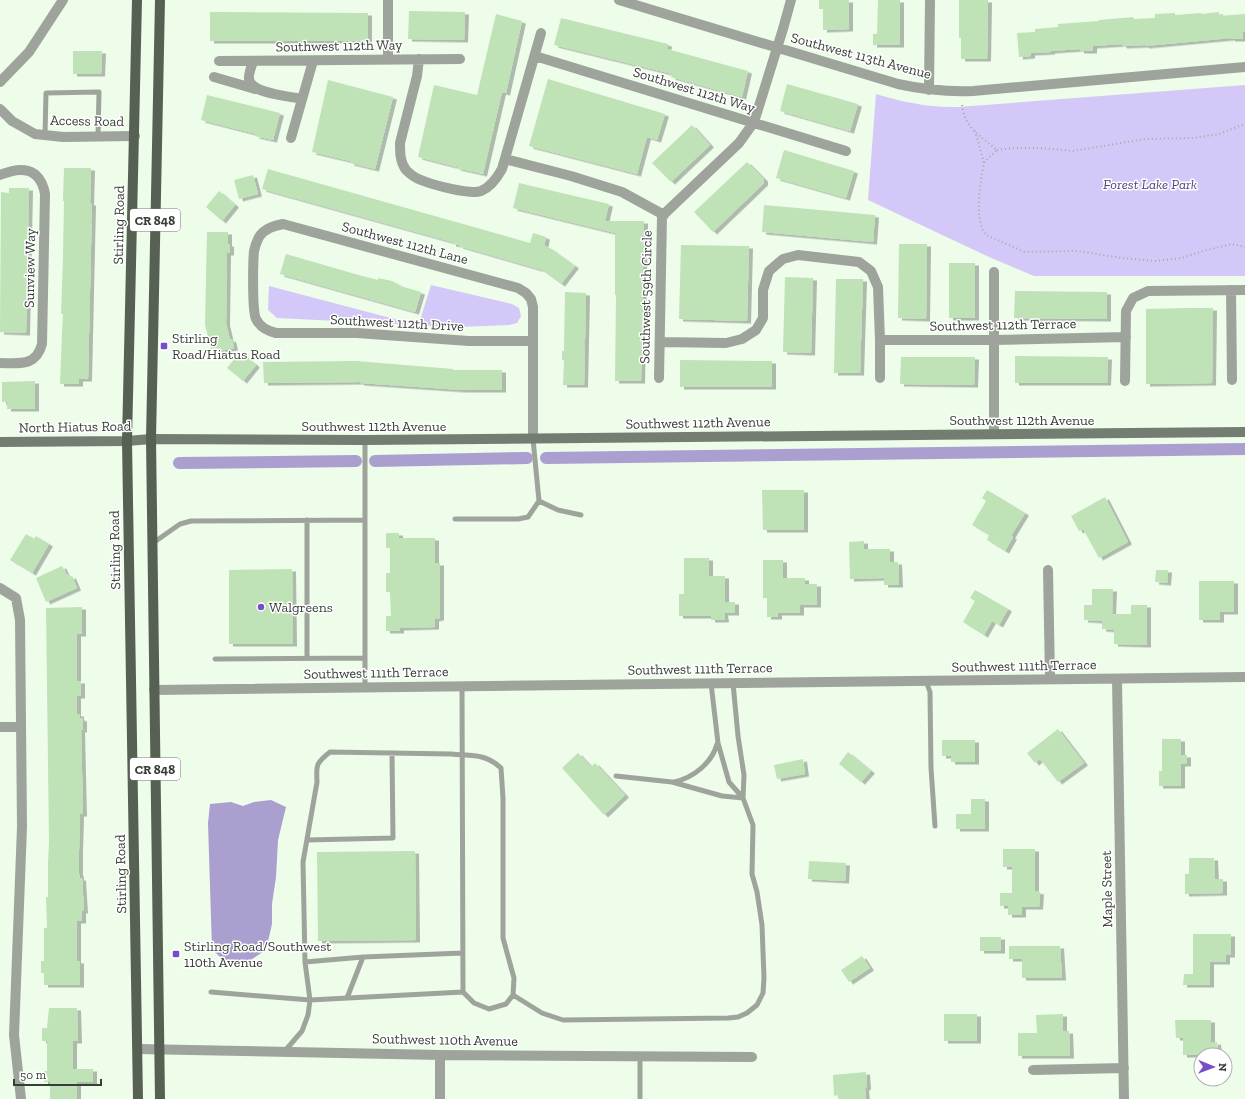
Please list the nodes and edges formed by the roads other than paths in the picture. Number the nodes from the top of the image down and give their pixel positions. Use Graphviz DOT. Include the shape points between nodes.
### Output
graph roads {
  1 [pos="63,0"];
  2 [pos="137,0"];
  3 [pos="160,0"];
  4 [pos="388,0"];
  5 [pos="619,0"];
  6 [pos="791,0"];
  7 [pos="930,0"];
  8 [pos="641,3"];
  9 [pos="541,33"];
  10 [pos="778,48"];
  11 [pos="535,56"];
  12 [pos="388,59"];
  13 [pos="420,59"];
  14 [pos="460,59"];
  15 [pos="218,61"];
  16 [pos="253,61"];
  17 [pos="313,61"];
  18 [pos="1245,67"];
  19 [pos="214,77"];
  20 [pos="0,82"];
  21 [pos="255,89"];
  22 [pos="929,90"];
  23 [pos="302,99"];
  24 [pos="0,109"];
  25 [pos="754,122"];
  26 [pos="45,135"];
  27 [pos="98,136"];
  28 [pos="135,136"];
  29 [pos="291,138"];
  30 [pos="846,151"];
  31 [pos="505,159"];
  32 [pos="0,176"];
  33 [pos="663,216"];
  34 [pos="994,272"];
  35 [pos="1231,290"];
  36 [pos="1245,290"];
  37 [pos="261,326"];
  38 [pos="1126,337"];
  39 [pos="880,340"];
  40 [pos="994,340"];
  41 [pos="533,341"];
  42 [pos="660,342"];
  43 [pos="0,363"];
  44 [pos="659,378"];
  45 [pos="880,378"];
  46 [pos="1232,380"];
  47 [pos="1125,381"];
  48 [pos="1245,432"];
  49 [pos="994,434"];
  50 [pos="151,439"];
  51 [pos="533,439"];
  52 [pos="365,440"];
  53 [pos="127,441"];
  54 [pos="0,442"];
  55 [pos="539,501"];
  56 [pos="581,515"];
  57 [pos="455,519"];
  58 [pos="308,520"];
  59 [pos="365,520"];
  60 [pos="152,543"];
  61 [pos="1048,570"];
  62 [pos="0,588"];
  63 [pos="307,658"];
  64 [pos="365,658"];
  65 [pos="215,659"];
  66 [pos="1245,677"];
  67 [pos="1050,679"];
  68 [pos="1117,679"];
  69 [pos="926,681"];
  70 [pos="711,683"];
  71 [pos="733,683"];
  72 [pos="462,686"];
  73 [pos="365,687"];
  74 [pos="154,690"];
  75 [pos="0,727"];
  76 [pos="20,727"];
  77 [pos="718,743"];
  78 [pos="392,753"];
  79 [pos="463,755"];
  80 [pos="616,776"];
  81 [pos="672,782"];
  82 [pos="744,798"];
  83 [pos="935,826"];
  84 [pos="307,840"];
  85 [pos="463,953"];
  86 [pos="363,957"];
  87 [pos="305,962"];
  88 [pos="211,992"];
  89 [pos="463,992"];
  90 [pos="513,995"];
  91 [pos="347,998"];
  92 [pos="310,1000"];
  93 [pos="138,1049"];
  94 [pos="159,1049"];
  95 [pos="284,1052"];
  96 [pos="440,1055"];
  97 [pos="640,1056"];
  98 [pos="748,1058"];
  99 [pos="1124,1068"];
  100 [pos="1033,1070"];
  101 [pos="21,1099"];
  102 [pos="138,1099"];
  103 [pos="160,1099"];
  104 [pos="440,1099"];
  105 [pos="640,1099"];
  106 [pos="1124,1099"];
  1 -- 20 [label="street" via="29,52"];
  2 -- 28 [label="main road, Stirling Road / CR 848"];
  3 -- 50 [label="main road, CR 848"];
  4 -- 12 [label="street"];
  5 -- 8 [label="street, Southwest 113th Avenue"];
  6 -- 10 [label="street"];
  7 -- 22 [label="street"];
  8 -- 10 [label="street, Southwest 113th Avenue"];
  9 -- 11 [label="street"];
  10 -- 22 [label="street, Southwest 113th Avenue" via="898,84"];
  10 -- 25 [label="street"];
  11 -- 25 [label="street, Southwest 112th Way"];
  11 -- 31 [label="street"];
  12 -- 13 [label="street, Southwest 112th Way"];
  12 -- 17 [label="street, Southwest 112th Way"];
  13 -- 14 [label="street, Southwest 112th Way"];
  13 -- 31 [label="street" via="400,144 400,154 406,169 420,180 473,192 492,184 498,177"];
  15 -- 16 [label="street, Southwest 112th Way"];
  16 -- 17 [label="street, Southwest 112th Way"];
  16 -- 21 [label="street" via="249,78"];
  17 -- 23 [label="street"];
  18 -- 22 [label="street, Southwest 113th Avenue" via="973,91"];
  19 -- 21 [label="street"];
  21 -- 23 [label="street"];
  23 -- 29 [label="street"];
  24 -- 26 [label="street, Access Road" via="12,121 35,134"];
  25 -- 30 [label="street, Southwest 112th Way"];
  25 -- 33 [label="street" via="739,143"];
  26 -- 27 [label="street, Access Road"];
  26 -- 27 [label="lane" via="46,92 99,92"];
  27 -- 28 [label="street, Access Road"];
  28 -- 53 [label="main road, Stirling Road / CR 848"];
  31 -- 33 [label="street" via="622,192"];
  32 -- 43 [label="street, Sunview Way" via="27,170 41,179 45,194 41,349 33,360 24,363"];
  33 -- 42 [label="street, Southwest 59th Circle"];
  34 -- 40 [label="street"];
  35 -- 36 [label="street"];
  35 -- 38 [label="street" via="1148,291 1134,298 1126,311"];
  35 -- 46 [label="street"];
  37 -- 41 [label="street, Southwest 112th Drive" via="276,333 357,334 468,341"];
  37 -- 41 [label="street, Southwest 112th Lane" via="254,312 254,251 260,235 269,228 283,224 518,288 531,299"];
  38 -- 40 [label="street, Southwest 112th Terrace"];
  38 -- 47 [label="street"];
  39 -- 40 [label="street, Southwest 112th Terrace"];
  39 -- 42 [label="street" via="878,287 870,271 859,262 798,255 783,259 769,271 763,290 763,318 756,330 742,339 726,343"];
  39 -- 45 [label="street"];
  40 -- 49 [label="street"];
  41 -- 51 [label="street"];
  42 -- 44 [label="street, Southwest 59th Circle"];
  48 -- 49 [label="street, Southwest 112th Avenue"];
  49 -- 51 [label="street, Southwest 112th Avenue"];
  50 -- 52 [label="street, Southwest 112th Avenue"];
  50 -- 53 [label="street, North Hiatus Road"];
  50 -- 60 [label="main road, CR 848"];
  51 -- 52 [label="street, Southwest 112th Avenue"];
  51 -- 55 [label="lane"];
  52 -- 59 [label="lane"];
  53 -- 54 [label="street, North Hiatus Road"];
  53 -- 93 [label="main road, Stirling Road / CR 848"];
  55 -- 56 [label="lane" via="558,510"];
  55 -- 57 [label="lane" via="528,517"];
  58 -- 59 [label="lane"];
  58 -- 60 [label="lane" via="191,521 180,524"];
  58 -- 63 [label="lane"];
  59 -- 64 [label="lane"];
  60 -- 74 [label="main road, CR 848"];
  61 -- 67 [label="street"];
  62 -- 76 [label="street" via="16,598 20,620"];
  63 -- 64 [label="lane"];
  63 -- 65 [label="lane"];
  64 -- 73 [label="lane"];
  66 -- 68 [label="street, Southwest 111th Terrace"];
  67 -- 68 [label="street, Southwest 111th Terrace"];
  67 -- 69 [label="street, Southwest 111th Terrace"];
  68 -- 99 [label="street, Maple Street"];
  69 -- 71 [label="street, Southwest 111th Terrace"];
  69 -- 83 [label="lane" via="930,692"];
  70 -- 71 [label="street, Southwest 111th Terrace"];
  70 -- 72 [label="street, Southwest 111th Terrace"];
  70 -- 77 [label="lane"];
  71 -- 82 [label="lane" via="744,775"];
  72 -- 73 [label="street, Southwest 111th Terrace"];
  72 -- 79 [label="lane"];
  73 -- 74 [label="street, Southwest 111th Terrace"];
  74 -- 94 [label="main road, CR 848"];
  75 -- 76 [label="street"];
  76 -- 101 [label="street" via="22,827 14,1035"];
  77 -- 81 [label="lane" via="709,761 696,772"];
  77 -- 82 [label="lane" via="729,782"];
  78 -- 79 [label="lane"];
  78 -- 84 [label="lane" via="330,752 319,761"];
  78 -- 84 [label="lane" via="392,838"];
  79 -- 85 [label="lane"];
  79 -- 90 [label="lane" via="481,756 501,768 503,938 514,978"];
  80 -- 81 [label="lane"];
  81 -- 82 [label="lane" via="722,796"];
  82 -- 90 [label="lane" via="753,825 752,874 762,925 764,978 758,1005 738,1017 728,1018 562,1020 542,1013"];
  84 -- 87 [label="lane" via="303,862"];
  85 -- 86 [label="lane"];
  85 -- 89 [label="lane"];
  86 -- 87 [label="lane"];
  86 -- 91 [label="lane"];
  87 -- 92 [label="lane"];
  88 -- 92 [label="lane"];
  89 -- 90 [label="lane" via="474,1003 489,1009 506,1004"];
  89 -- 91 [label="lane"];
  91 -- 92 [label="lane"];
  92 -- 95 [label="lane" via="302,1030"];
  93 -- 94 [label="street, Southwest 110th Avenue"];
  93 -- 102 [label="main road, Stirling Road / CR 848"];
  94 -- 95 [label="street, Southwest 110th Avenue"];
  94 -- 103 [label="main road, CR 848"];
  95 -- 96 [label="street, Southwest 110th Avenue"];
  96 -- 97 [label="street, Southwest 110th Avenue"];
  96 -- 104 [label="street"];
  97 -- 98 [label="street, Southwest 110th Avenue"];
  97 -- 105 [label="lane"];
  99 -- 100 [label="street"];
  99 -- 106 [label="street, Maple Street"];
}
